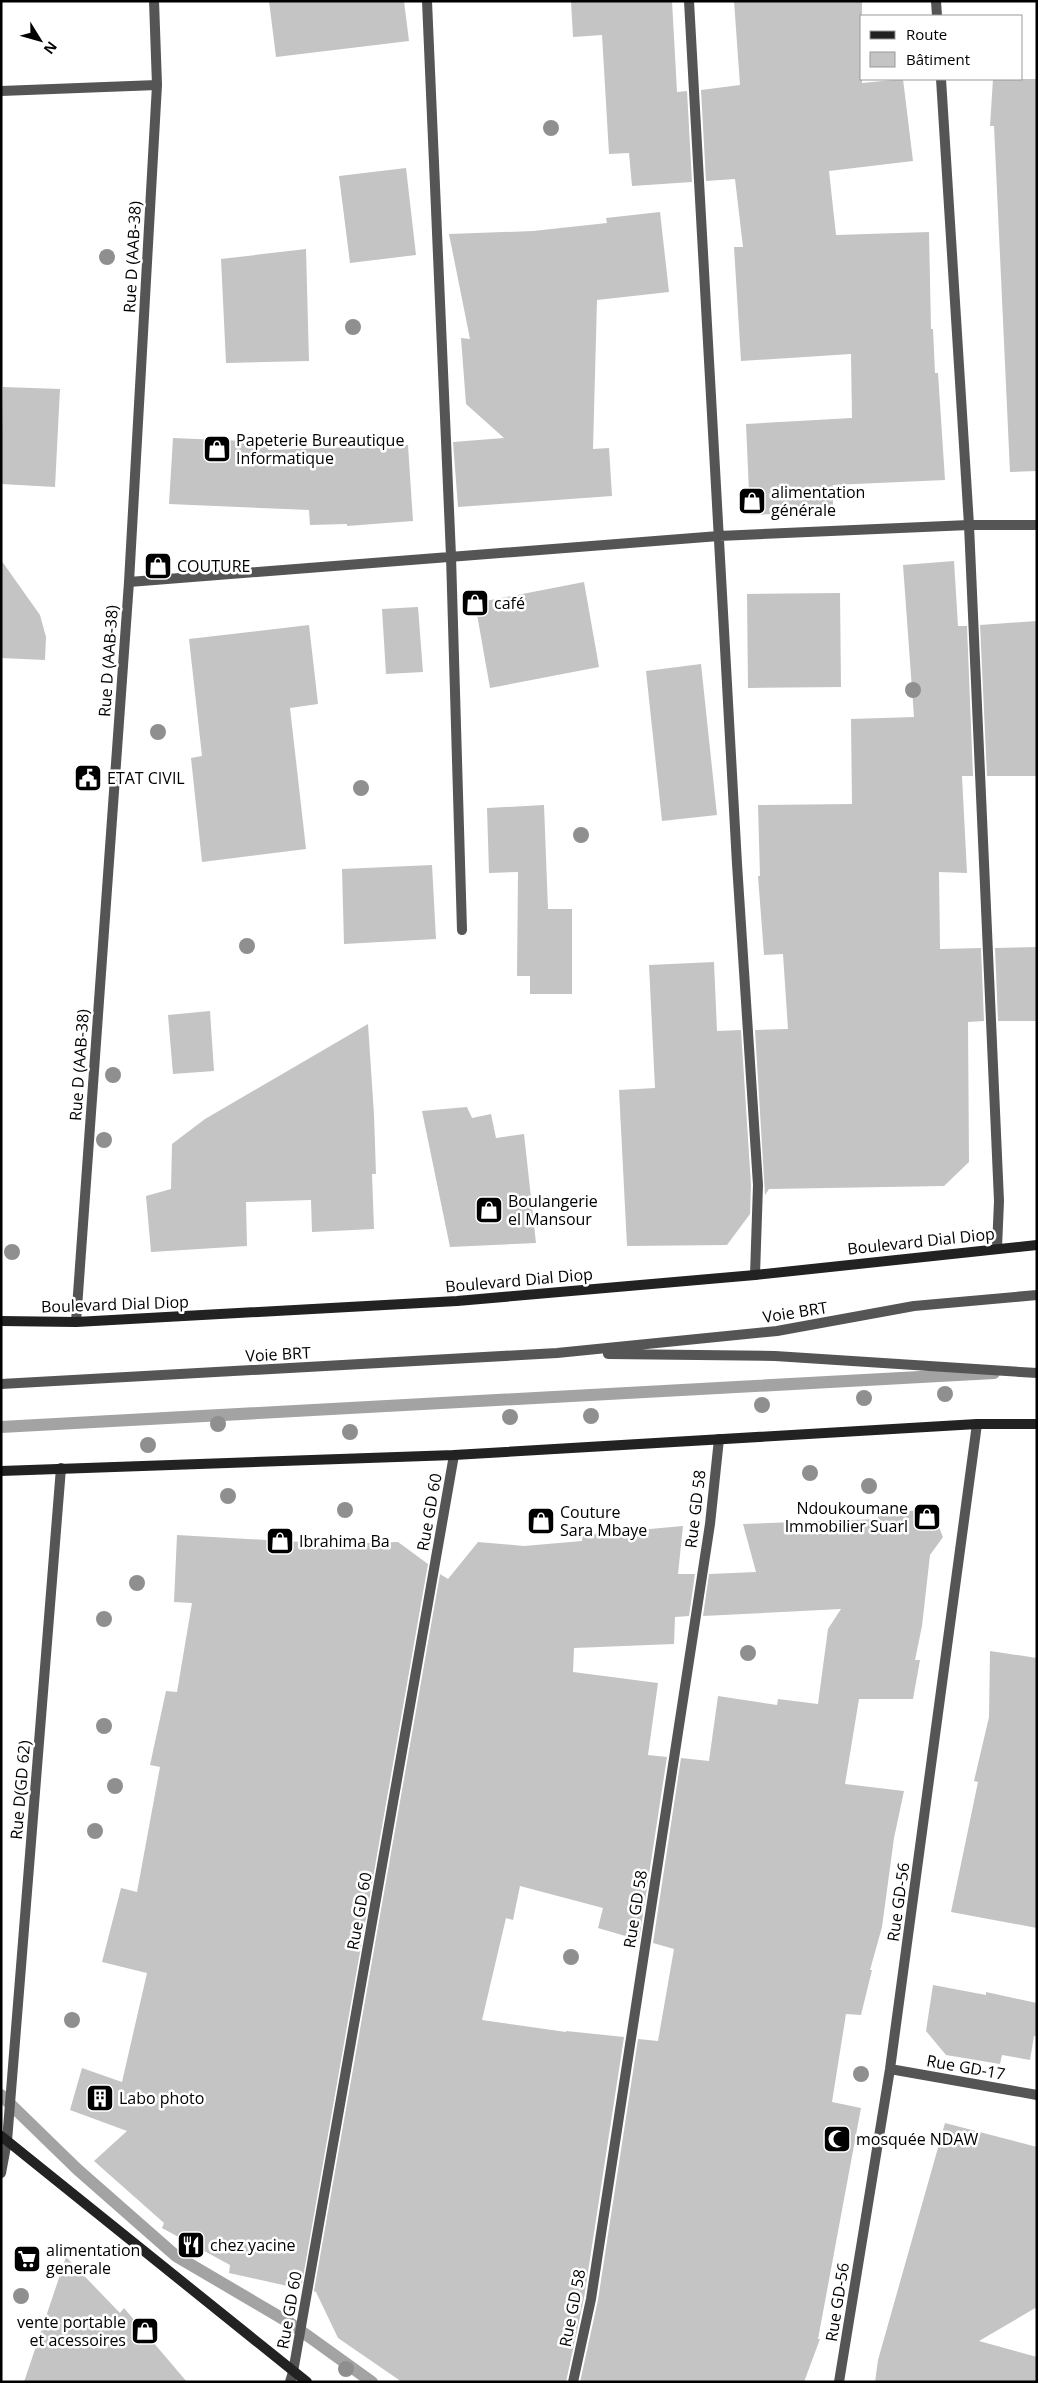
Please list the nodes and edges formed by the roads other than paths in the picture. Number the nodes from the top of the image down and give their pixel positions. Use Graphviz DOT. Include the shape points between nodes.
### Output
graph roads {
  1 [pos="154,1"];
  2 [pos="427,1"];
  3 [pos="689,1"];
  4 [pos="936,1"];
  5 [pos="937,15"];
  6 [pos="941,80"];
  7 [pos="156,85"];
  8 [pos="1,91"];
  9 [pos="968,524"];
  10 [pos="1037,525"];
  11 [pos="719,536"];
  12 [pos="451,556"];
  13 [pos="129,582"];
  14 [pos="462,930"];
  15 [pos="1037,1245"];
  16 [pos="997,1248"];
  17 [pos="755,1275"];
  18 [pos="1037,1295"];
  19 [pos="1,1322"];
  20 [pos="76,1322"];
  21 [pos="557,1353"];
  22 [pos="1037,1373"];
  23 [pos="1,1384"];
  24 [pos="977,1424"];
  25 [pos="1037,1424"];
  26 [pos="718,1439"];
  27 [pos="454,1455"];
  28 [pos="61,1468"];
  29 [pos="1,1471"];
  30 [pos="890,2069"];
  31 [pos="1037,2095"];
  32 [pos="4,2139"];
  33 [pos="1,2173"];
  34 [pos="291,2377"];
  35 [pos="307,2382"];
  36 [pos="573,2382"];
  37 [pos="839,2382"];
  1 -- 7 [label="street, Rue D (AAB-38)"];
  2 -- 12 [label="street"];
  3 -- 11 [label="street"];
  4 -- 5 [label="street"];
  6 -- 9 [label="street"];
  7 -- 8 [label="street"];
  7 -- 13 [label="street, Rue D (AAB-38)"];
  9 -- 10 [label="street"];
  9 -- 11 [label="street"];
  9 -- 16 [label="street" via="1000,1201"];
  11 -- 12 [label="street"];
  11 -- 17 [label="street" via="758,1185"];
  12 -- 13 [label="street"];
  12 -- 14 [label="street"];
  13 -- 20 [label="street, Rue D (AAB-38)"];
  15 -- 16 [label="main road, Boulevard Dial Diop"];
  16 -- 17 [label="main road, Boulevard Dial Diop"];
  17 -- 20 [label="main road, Boulevard Dial Diop" via="457,1301"];
  18 -- 21 [label="street, Voie BRT" via="914,1306 777,1332"];
  19 -- 20 [label="main road, Boulevard Dial Diop"];
  21 -- 22 [label="street, Voie BRT" via="775,1356"];
  21 -- 23 [label="street, Voie BRT"];
  24 -- 25 [label="main road"];
  24 -- 26 [label="main road"];
  24 -- 30 [label="street, Rue GD-56"];
  26 -- 27 [label="main road"];
  26 -- 36 [label="street, Rue GD 58" via="710,1524 591,2299"];
  27 -- 28 [label="main road"];
  27 -- 34 [label="street, Rue GD 60"];
  28 -- 29 [label="main road"];
  28 -- 32 [label="street, Rue D(GD 62)"];
  30 -- 31 [label="street, Rue GD-17"];
  30 -- 37 [label="street, Rue GD-56"];
  32 -- 33 [label="street, Rue D(GD 62)"];
  32 -- 34 [label="main road"];
  34 -- 35 [label="main road"];
}
